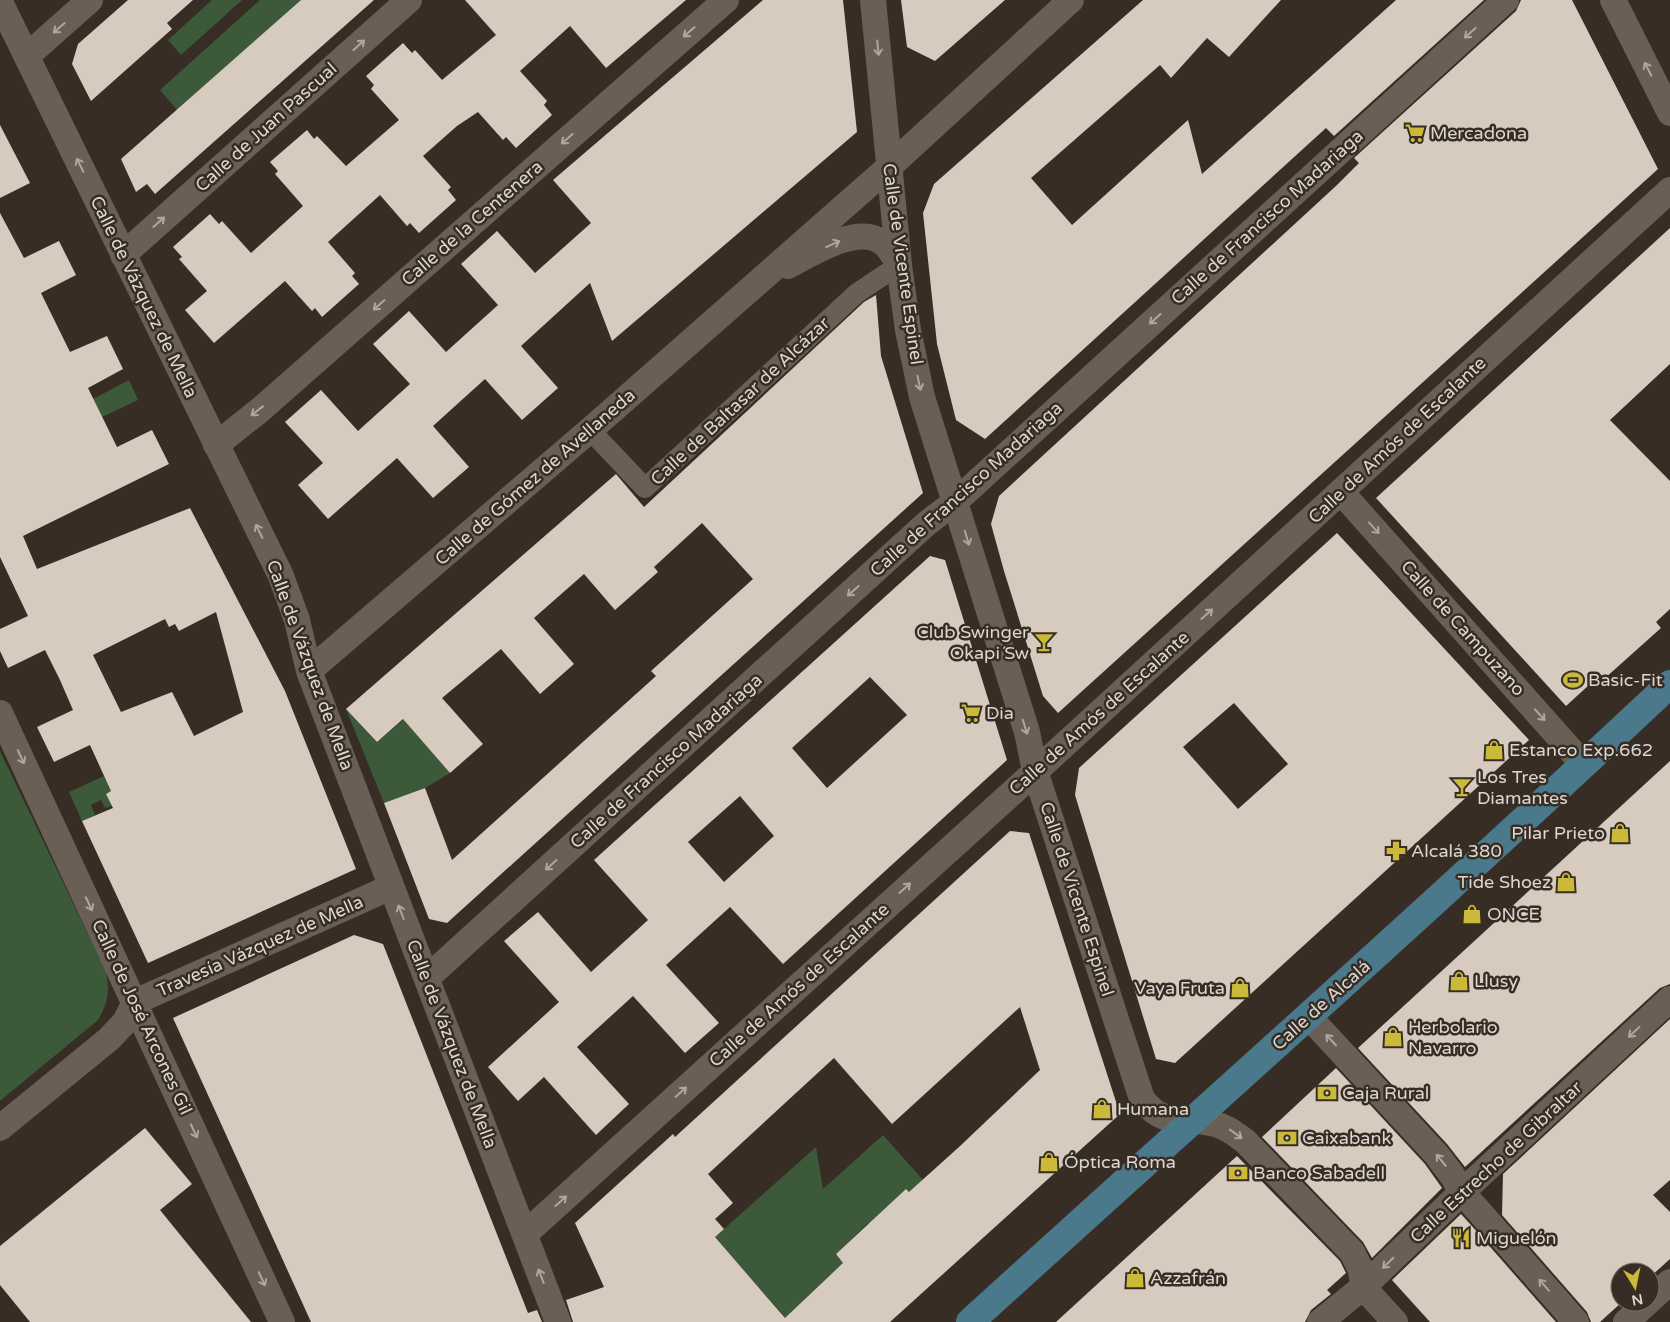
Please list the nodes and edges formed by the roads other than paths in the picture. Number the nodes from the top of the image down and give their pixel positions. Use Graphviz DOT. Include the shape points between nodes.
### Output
graph roads {
  1 [pos="90,0"];
  2 [pos="410,0"];
  3 [pos="726,0"];
  4 [pos="873,0"];
  5 [pos="1071,0"];
  6 [pos="1506,0"];
  7 [pos="1613,0"];
  8 [pos="0,2"];
  9 [pos="27,56"];
  10 [pos="1670,113"];
  11 [pos="889,166"];
  12 [pos="1670,190"];
  13 [pos="123,255"];
  14 [pos="899,265"];
  15 [pos="758,280"];
  16 [pos="590,430"];
  17 [pos="216,445"];
  18 [pos="1341,492"];
  19 [pos="956,501"];
  20 [pos="309,671"];
  21 [pos="1670,684"];
  22 [pos="0,713"];
  23 [pos="1584,764"];
  24 [pos="1036,771"];
  25 [pos="391,887"];
  26 [pos="427,978"];
  27 [pos="1670,999"];
  28 [pos="135,1002"];
  29 [pos="1308,1016"];
  30 [pos="1190,1121"];
  31 [pos="0,1128"];
  32 [pos="1462,1192"];
  33 [pos="525,1234"];
  34 [pos="1670,1282"];
  35 [pos="1363,1287"];
  36 [pos="1660,1291"];
  37 [pos="1637,1312"];
  38 [pos="282,1322"];
  39 [pos="558,1322"];
  40 [pos="970,1322"];
  41 [pos="1320,1322"];
  42 [pos="1396,1322"];
  43 [pos="1576,1322"];
  44 [pos="1626,1322"];
  1 -- 9 [label="street, one-way"];
  13 -- 2 [label="street, Calle de Juan Pascual, one-way"];
  3 -- 17 [label="street, Calle de la Centenera, one-way" via="260,410"];
  4 -- 11 [label="street, Calle de Vicente Espinel, one-way"];
  5 -- 11 [label="street, Calle de Gómez de Avellaneda"];
  6 -- 19 [label="street, Calle de Francisco Madariaga, one-way"];
  10 -- 7 [label="street, one-way"];
  8 -- 9 [label="street, Calle de Vázquez de Mella"];
  13 -- 9 [label="street, Calle de Vázquez de Mella, one-way"];
  11 -- 14 [label="street, Calle de Vicente Espinel"];
  11 -- 15 [label="street, Calle de Gómez de Avellaneda"];
  12 -- 18 [label="street, Calle de Amós de Escalante"];
  13 -- 17 [label="street, Calle de Vázquez de Mella"];
  15 -- 14 [label="street, Calle de Gómez de Avellaneda, one-way" via="859,235 883,243"];
  14 -- 16 [label="street, Calle de Baltasar de Alcázar" via="857,292 645,488"];
  14 -- 19 [label="street, Calle de Vicente Espinel, one-way" via="922,397"];
  15 -- 16 [label="street, Calle de Gómez de Avellaneda"];
  16 -- 20 [label="street, Calle de Gómez de Avellaneda"];
  20 -- 17 [label="street, Calle de Vázquez de Mella, one-way" via="297,620 281,576"];
  18 -- 23 [label="street, Calle de Campuzano, one-way"];
  24 -- 18 [label="street, Calle de Amós de Escalante, one-way"];
  19 -- 24 [label="street, Calle de Vicente Espinel, one-way"];
  19 -- 26 [label="street, Calle de Francisco Madariaga, one-way" via="926,524"];
  20 -- 25 [label="street, Calle de Vázquez de Mella"];
  21 -- 23 [label="main road, Calle de Alcalá"];
  22 -- 28 [label="street, Calle de José Arcones Gil, one-way"];
  23 -- 29 [label="main road, Calle de Alcalá"];
  24 -- 30 [label="street, Calle de Vicente Espinel" via="1142,1099 1152,1113 1168,1119"];
  33 -- 24 [label="street, Calle de Amós de Escalante, one-way"];
  26 -- 25 [label="street, Calle de Vázquez de Mella, one-way"];
  25 -- 28 [label="street, Travesía Vázquez de Mella"];
  26 -- 33 [label="street, Calle de Vázquez de Mella"];
  27 -- 32 [label="street, Calle Estrecho de Gibraltar, one-way"];
  28 -- 31 [label="street, Travesía Vázquez de Mella" via="125,1022 109,1040"];
  28 -- 38 [label="street, Calle de José Arcones Gil, one-way"];
  29 -- 30 [label="main road, Calle de Alcalá"];
  32 -- 29 [label="street, one-way" via="1436,1154"];
  30 -- 35 [label="street, Calle de Vicente Espinel, one-way" via="1227,1128 1245,1141 1352,1252 1361,1270"];
  30 -- 40 [label="main road, Calle de Alcalá"];
  32 -- 35 [label="street, Calle Estrecho de Gibraltar, one-way"];
  43 -- 32 [label="street, one-way"];
  39 -- 33 [label="street, Calle de Vázquez de Mella, one-way"];
  34 -- 36 [label="street"];
  35 -- 41 [label="street, Calle Estrecho de Gibraltar"];
  35 -- 42 [label="street"];
  37 -- 44 [label="street"];
}
